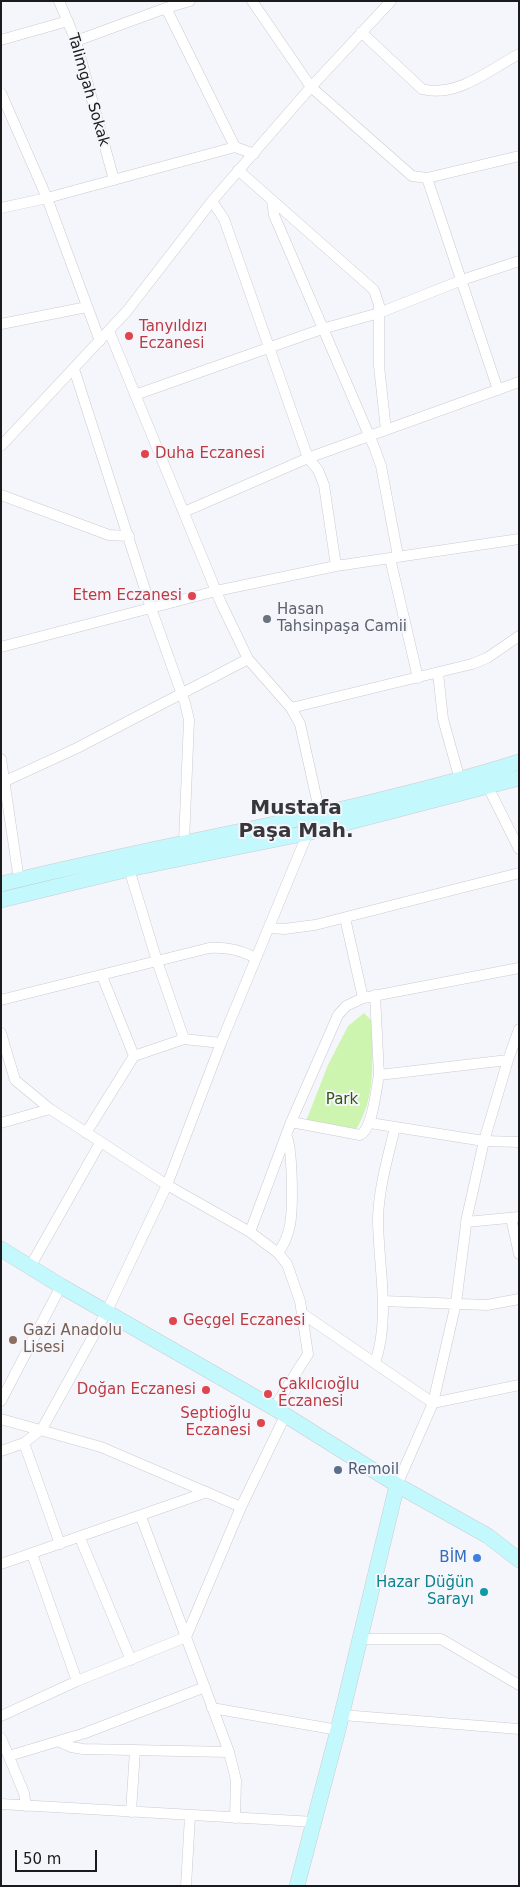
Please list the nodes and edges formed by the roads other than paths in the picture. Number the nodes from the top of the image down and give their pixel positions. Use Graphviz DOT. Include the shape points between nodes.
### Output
graph roads {
  1 [pos="59,1"];
  2 [pos="190,1"];
  3 [pos="252,1"];
  4 [pos="391,1"];
  5 [pos="166,8"];
  6 [pos="68,21"];
  7 [pos="361,32"];
  8 [pos="1,40"];
  9 [pos="76,41"];
  10 [pos="519,54"];
  11 [pos="311,87"];
  12 [pos="1,93"];
  13 [pos="235,147"];
  14 [pos="254,154"];
  15 [pos="519,156"];
  16 [pos="238,170"];
  17 [pos="426,178"];
  18 [pos="114,180"];
  19 [pos="47,198"];
  20 [pos="272,200"];
  21 [pos="212,201"];
  22 [pos="1,208"];
  23 [pos="519,262"];
  24 [pos="462,280"];
  25 [pos="87,307"];
  26 [pos="379,313"];
  27 [pos="1,324"];
  28 [pos="322,329"];
  29 [pos="109,331"];
  30 [pos="100,341"];
  31 [pos="269,348"];
  32 [pos="74,369"];
  33 [pos="519,382"];
  34 [pos="498,390"];
  35 [pos="135,395"];
  36 [pos="386,430"];
  37 [pos="370,436"];
  38 [pos="1,446"];
  39 [pos="308,458"];
  40 [pos="1,495"];
  41 [pos="184,512"];
  42 [pos="129,536"];
  43 [pos="519,540"];
  44 [pos="394,557"];
  45 [pos="336,566"];
  46 [pos="216,591"];
  47 [pos="152,608"];
  48 [pos="519,636"];
  49 [pos="1,647"];
  50 [pos="248,659"];
  51 [pos="438,673"];
  52 [pos="418,678"];
  53 [pos="181,693"];
  54 [pos="291,708"];
  55 [pos="1,759"];
  56 [pos="519,762"];
  57 [pos="519,778"];
  58 [pos="460,780"];
  59 [pos="2,782"];
  60 [pos="488,787"];
  61 [pos="320,814"];
  62 [pos="307,833"];
  63 [pos="184,842"];
  64 [pos="519,850"];
  65 [pos="129,869"];
  66 [pos="519,873"];
  67 [pos="19,880"];
  68 [pos="1,884"];
  69 [pos="1,900"];
  70 [pos="345,918"];
  71 [pos="270,928"];
  72 [pos="256,958"];
  73 [pos="157,961"];
  74 [pos="519,968"];
  75 [pos="102,976"];
  76 [pos="375,995"];
  77 [pos="363,998"];
  78 [pos="1,1000"];
  79 [pos="519,1029"];
  80 [pos="1,1033"];
  81 [pos="184,1039"];
  82 [pos="221,1043"];
  83 [pos="134,1056"];
  84 [pos="512,1056"];
  85 [pos="379,1075"];
  86 [pos="50,1109"];
  87 [pos="1,1122"];
  88 [pos="291,1122"];
  89 [pos="370,1123"];
  90 [pos="395,1127"];
  91 [pos="86,1133"];
  92 [pos="286,1135"];
  93 [pos="484,1141"];
  94 [pos="519,1142"];
  95 [pos="100,1143"];
  96 [pos="167,1185"];
  97 [pos="515,1217"];
  98 [pos="466,1222"];
  99 [pos="250,1232"];
  100 [pos="1,1249"];
  101 [pos="278,1253"];
  102 [pos="519,1254"];
  103 [pos="30,1267"];
  104 [pos="61,1286"];
  105 [pos="519,1299"];
  106 [pos="383,1300"];
  107 [pos="456,1303"];
  108 [pos="107,1311"];
  109 [pos="303,1314"];
  110 [pos="375,1363"];
  111 [pos="518,1389"];
  112 [pos="1,1401"];
  113 [pos="433,1403"];
  114 [pos="280,1412"];
  115 [pos="1,1419"];
  116 [pos="42,1429"];
  117 [pos="24,1443"];
  118 [pos="1,1451"];
  119 [pos="397,1485"];
  120 [pos="207,1492"];
  121 [pos="241,1507"];
  122 [pos="141,1517"];
  123 [pos="488,1536"];
  124 [pos="80,1538"];
  125 [pos="60,1544"];
  126 [pos="519,1547"];
  127 [pos="32,1554"];
  128 [pos="519,1560"];
  129 [pos="1,1564"];
  130 [pos="186,1637"];
  131 [pos="360,1639"];
  132 [pos="130,1660"];
  133 [pos="77,1681"];
  134 [pos="519,1685"];
  135 [pos="205,1687"];
  136 [pos="212,1708"];
  137 [pos="1,1716"];
  138 [pos="340,1723"];
  139 [pos="519,1728"];
  140 [pos="1,1738"];
  141 [pos="60,1742"];
  142 [pos="135,1750"];
  143 [pos="229,1752"];
  144 [pos="9,1756"];
  145 [pos="1,1804"];
  146 [pos="26,1806"];
  147 [pos="131,1812"];
  148 [pos="190,1816"];
  149 [pos="235,1818"];
  150 [pos="315,1822"];
  151 [pos="186,1886"];
  152 [pos="297,1886"];
  1 -- 6 [label="street, Talimgah Sokak"];
  2 -- 5 [label="street"];
  3 -- 11 [label="street"];
  4 -- 7 [label="street"];
  5 -- 9 [label="street"];
  5 -- 13 [label="street"];
  6 -- 8 [label="street"];
  6 -- 9 [label="street, Talimgah Sokak"];
  7 -- 10 [label="street" via="422,88 432,91 454,89"];
  7 -- 11 [label="street"];
  9 -- 18 [label="street, Talimgah Sokak"];
  11 -- 14 [label="street"];
  11 -- 17 [label="street" via="407,173"];
  12 -- 19 [label="street"];
  13 -- 14 [label="street"];
  13 -- 18 [label="street"];
  14 -- 16 [label="street"];
  15 -- 17 [label="street"];
  16 -- 20 [label="street"];
  16 -- 21 [label="street"];
  17 -- 24 [label="street"];
  18 -- 19 [label="street"];
  19 -- 22 [label="street"];
  19 -- 25 [label="street"];
  20 -- 26 [label="street" via="367,281 377,296"];
  20 -- 28 [label="street" via="274,215"];
  21 -- 29 [label="street"];
  21 -- 31 [label="street" via="224,220"];
  23 -- 24 [label="street"];
  24 -- 26 [label="street"];
  24 -- 34 [label="street"];
  25 -- 27 [label="street"];
  25 -- 30 [label="street"];
  26 -- 28 [label="street"];
  26 -- 36 [label="street" via="378,358"];
  28 -- 31 [label="street"];
  28 -- 37 [label="street"];
  29 -- 30 [label="street"];
  29 -- 35 [label="street"];
  30 -- 32 [label="street"];
  31 -- 35 [label="street"];
  31 -- 39 [label="street"];
  32 -- 38 [label="street"];
  32 -- 42 [label="street"];
  33 -- 34 [label="street"];
  34 -- 36 [label="street"];
  35 -- 41 [label="street"];
  36 -- 37 [label="street"];
  37 -- 39 [label="street"];
  37 -- 44 [label="street" via="381,466"];
  39 -- 41 [label="street"];
  39 -- 45 [label="street" via="324,485"];
  40 -- 42 [label="street" via="109,535"];
  41 -- 46 [label="street"];
  42 -- 47 [label="street"];
  43 -- 44 [label="street"];
  44 -- 45 [label="street"];
  44 -- 52 [label="street"];
  45 -- 46 [label="street"];
  46 -- 47 [label="street"];
  46 -- 50 [label="street"];
  47 -- 49 [label="street"];
  47 -- 53 [label="street"];
  48 -- 51 [label="street" via="487,658"];
  50 -- 53 [label="street"];
  50 -- 54 [label="street"];
  51 -- 52 [label="street"];
  51 -- 58 [label="street" via="443,718"];
  52 -- 54 [label="street"];
  53 -- 59 [label="street" via="77,748"];
  53 -- 63 [label="street" via="189,720"];
  54 -- 61 [label="street" via="300,724"];
  55 -- 59 [label="street"];
  56 -- 58 [label="main road"];
  57 -- 60 [label="main road"];
  58 -- 61 [label="main road"];
  59 -- 67 [label="street"];
  60 -- 62 [label="main road"];
  60 -- 64 [label="street"];
  61 -- 62 [label="street"];
  61 -- 63 [label="main road"];
  62 -- 65 [label="main road"];
  62 -- 71 [label="street"];
  63 -- 67 [label="main road"];
  65 -- 69 [label="main road"];
  65 -- 73 [label="street"];
  66 -- 70 [label="street"];
  67 -- 68 [label="main road"];
  70 -- 71 [label="street" via="298,928"];
  70 -- 77 [label="street"];
  71 -- 72 [label="street"];
  72 -- 73 [label="street" via="241,950 225,947"];
  72 -- 82 [label="street"];
  73 -- 75 [label="street"];
  73 -- 81 [label="street"];
  74 -- 76 [label="street"];
  75 -- 78 [label="street"];
  75 -- 83 [label="street"];
  76 -- 77 [label="street"];
  76 -- 85 [label="street"];
  77 -- 88 [label="street" via="346,1006 338,1015"];
  79 -- 84 [label="street"];
  80 -- 86 [label="street" via="14,1080"];
  81 -- 82 [label="street"];
  81 -- 83 [label="street"];
  82 -- 96 [label="street"];
  83 -- 91 [label="street"];
  84 -- 85 [label="street"];
  84 -- 93 [label="street"];
  85 -- 89 [label="street"];
  86 -- 87 [label="street"];
  86 -- 91 [label="street"];
  88 -- 89 [label="street" via="360,1135"];
  88 -- 92 [label="street"];
  89 -- 90 [label="street"];
  90 -- 93 [label="street"];
  90 -- 106 [label="street" via="379,1207"];
  91 -- 95 [label="street"];
  92 -- 99 [label="street"];
  92 -- 101 [label="street" via="290,1149 291,1216 288,1233"];
  93 -- 94 [label="street"];
  93 -- 98 [label="street"];
  95 -- 96 [label="street"];
  95 -- 103 [label="street"];
  96 -- 99 [label="street"];
  96 -- 108 [label="street"];
  97 -- 98 [label="street"];
  97 -- 102 [label="street"];
  98 -- 107 [label="street"];
  99 -- 101 [label="street"];
  100 -- 103 [label="main road"];
  101 -- 109 [label="street" via="294,1278"];
  103 -- 104 [label="main road"];
  104 -- 108 [label="main road"];
  104 -- 112 [label="street"];
  105 -- 107 [label="street" via="487,1305"];
  106 -- 107 [label="street"];
  106 -- 110 [label="street" via="382,1334"];
  107 -- 113 [label="street"];
  108 -- 114 [label="main road"];
  108 -- 116 [label="street"];
  109 -- 110 [label="street"];
  109 -- 114 [label="street" via="308,1354"];
  110 -- 113 [label="street"];
  111 -- 113 [label="street"];
  113 -- 119 [label="street"];
  114 -- 119 [label="main road"];
  114 -- 121 [label="street"];
  115 -- 116 [label="street"];
  116 -- 117 [label="street"];
  116 -- 120 [label="street" via="101,1447"];
  117 -- 118 [label="street"];
  117 -- 125 [label="street"];
  119 -- 123 [label="main road"];
  119 -- 131 [label="main road"];
  120 -- 121 [label="street"];
  120 -- 122 [label="street"];
  121 -- 130 [label="street"];
  122 -- 124 [label="street"];
  122 -- 130 [label="street"];
  123 -- 126 [label="main road"];
  123 -- 128 [label="main road"];
  124 -- 125 [label="street"];
  124 -- 132 [label="street"];
  125 -- 127 [label="street"];
  127 -- 129 [label="street"];
  127 -- 133 [label="street"];
  130 -- 132 [label="street"];
  130 -- 135 [label="street"];
  131 -- 134 [label="street" via="442,1639"];
  131 -- 138 [label="main road"];
  132 -- 133 [label="street"];
  133 -- 137 [label="street"];
  135 -- 136 [label="street"];
  135 -- 141 [label="street"];
  136 -- 138 [label="street"];
  136 -- 143 [label="street"];
  138 -- 139 [label="street"];
  138 -- 150 [label="main road"];
  140 -- 144 [label="street"];
  141 -- 142 [label="street" via="77,1748"];
  141 -- 144 [label="street"];
  142 -- 143 [label="street"];
  142 -- 147 [label="street"];
  143 -- 149 [label="street" via="236,1780"];
  144 -- 146 [label="street"];
  145 -- 146 [label="street"];
  146 -- 147 [label="street"];
  147 -- 148 [label="street"];
  148 -- 149 [label="street"];
  148 -- 151 [label="street"];
  149 -- 150 [label="street"];
  150 -- 152 [label="main road"];
}
